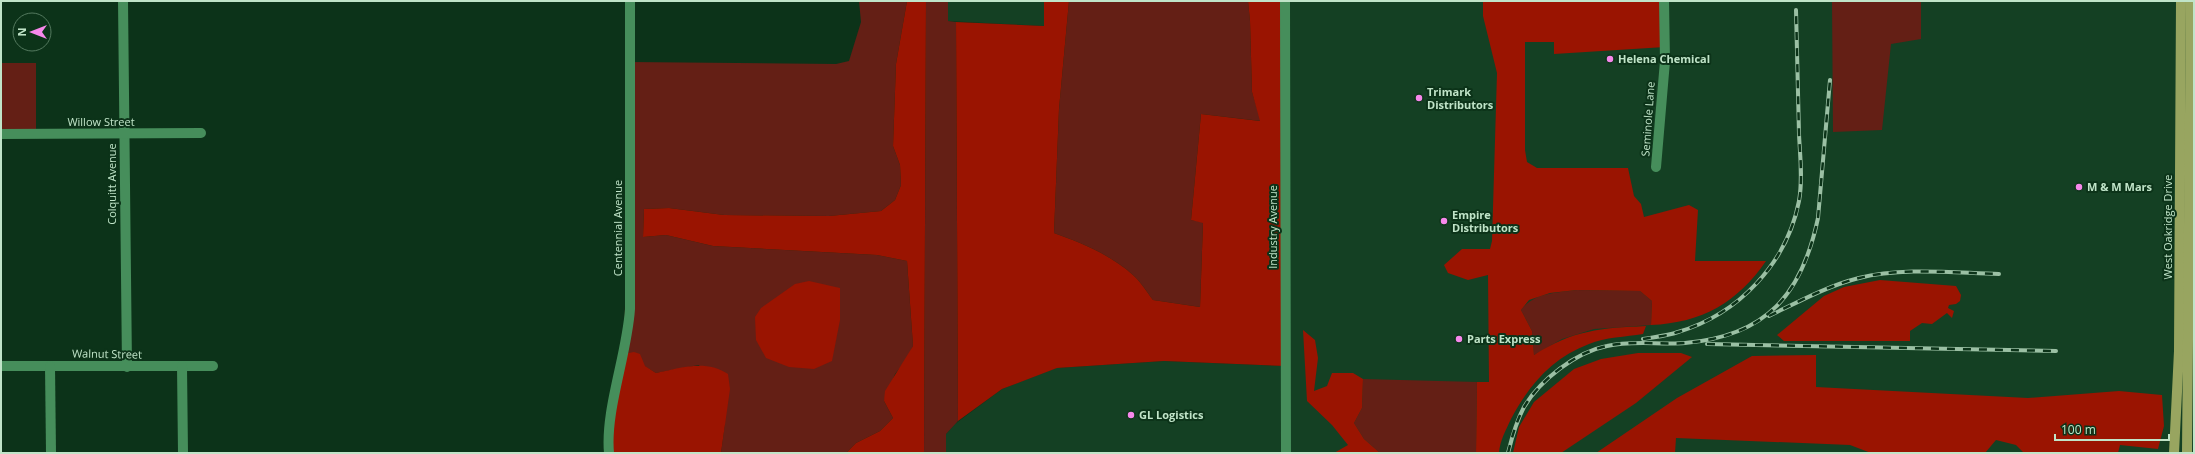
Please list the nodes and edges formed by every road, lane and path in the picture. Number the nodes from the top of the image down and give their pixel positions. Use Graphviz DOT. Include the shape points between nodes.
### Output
graph roads {
  1 [pos="123,1"];
  2 [pos="630,1"];
  3 [pos="1285,1"];
  4 [pos="1664,1"];
  5 [pos="2181,1"];
  6 [pos="2191,1"];
  7 [pos="1,134"];
  8 [pos="124,134"];
  9 [pos="201,134"];
  10 [pos="1656,167"];
  11 [pos="1,366"];
  12 [pos="50,366"];
  13 [pos="182,366"];
  14 [pos="213,366"];
  15 [pos="127,367"];
  16 [pos="51,453"];
  17 [pos="183,453"];
  18 [pos="609,453"];
  19 [pos="1286,453"];
  20 [pos="2174,453"];
  21 [pos="2187,453"];
  1 -- 8 [label="street, Colquitt Avenue"];
  2 -- 18 [label="street, Centennial Avenue" via="630,309 628,336 609,431"];
  3 -- 19 [label="street, Industry Avenue"];
  4 -- 10 [label="street, Seminole Lane" via="1665,61"];
  5 -- 20 [label="main road, West Oakridge Drive" via="2179,352"];
  6 -- 21 [label="main road, West Oakridge Drive"];
  7 -- 8 [label="street, Willow Street"];
  8 -- 9 [label="street, Willow Street"];
  8 -- 15 [label="street, Colquitt Avenue"];
  11 -- 12 [label="street, Walnut Street"];
  12 -- 15 [label="street, Walnut Street"];
  12 -- 16 [label="street"];
  13 -- 14 [label="street, Walnut Street"];
  13 -- 15 [label="street, Walnut Street"];
  13 -- 17 [label="street"];
}
